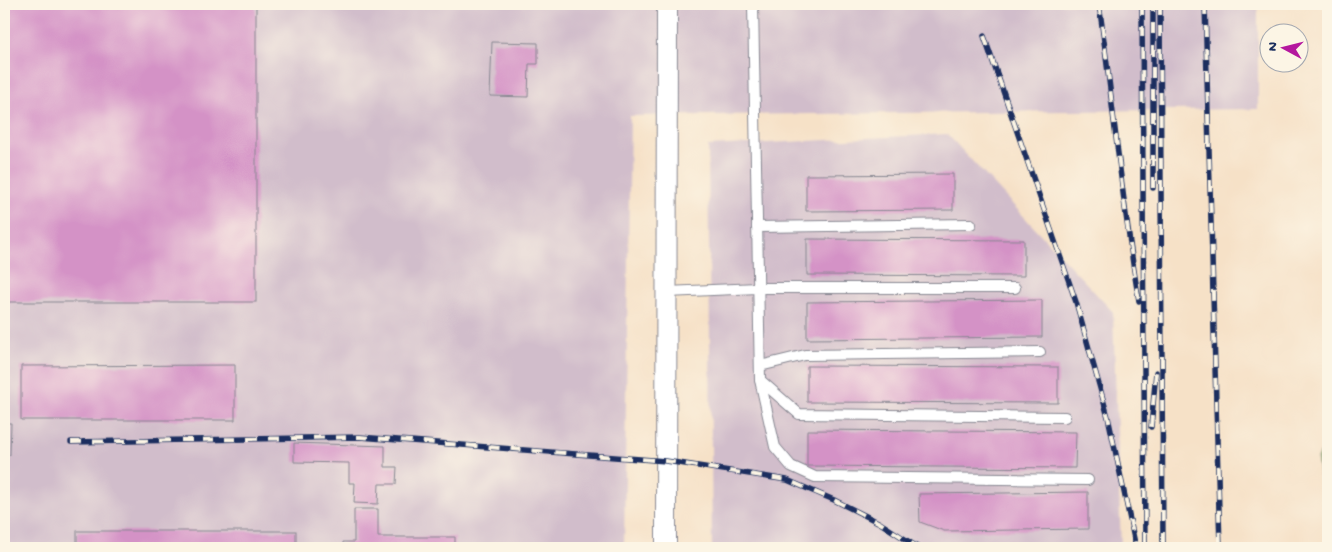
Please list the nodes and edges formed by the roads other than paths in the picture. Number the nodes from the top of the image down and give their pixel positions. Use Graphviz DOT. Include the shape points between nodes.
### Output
graph roads {
  1 [pos="667,4"];
  2 [pos="753,4"];
  3 [pos="971,224"];
  4 [pos="757,227"];
  5 [pos="758,288"];
  6 [pos="1015,288"];
  7 [pos="667,292"];
  8 [pos="1040,352"];
  9 [pos="760,366"];
  10 [pos="760,380"];
  11 [pos="1065,417"];
  12 [pos="1088,480"];
  13 [pos="666,548"];
  1 -- 7 [label="street"];
  2 -- 4 [label="lane"];
  3 -- 4 [label="lane"];
  4 -- 5 [label="lane"];
  5 -- 6 [label="lane"];
  5 -- 7 [label="lane"];
  5 -- 9 [label="lane"];
  7 -- 13 [label="street"];
  8 -- 9 [label="lane" via="805,355"];
  9 -- 10 [label="lane"];
  10 -- 11 [label="lane" via="799,414"];
  10 -- 12 [label="lane" via="775,446 791,466 815,478"];
}
